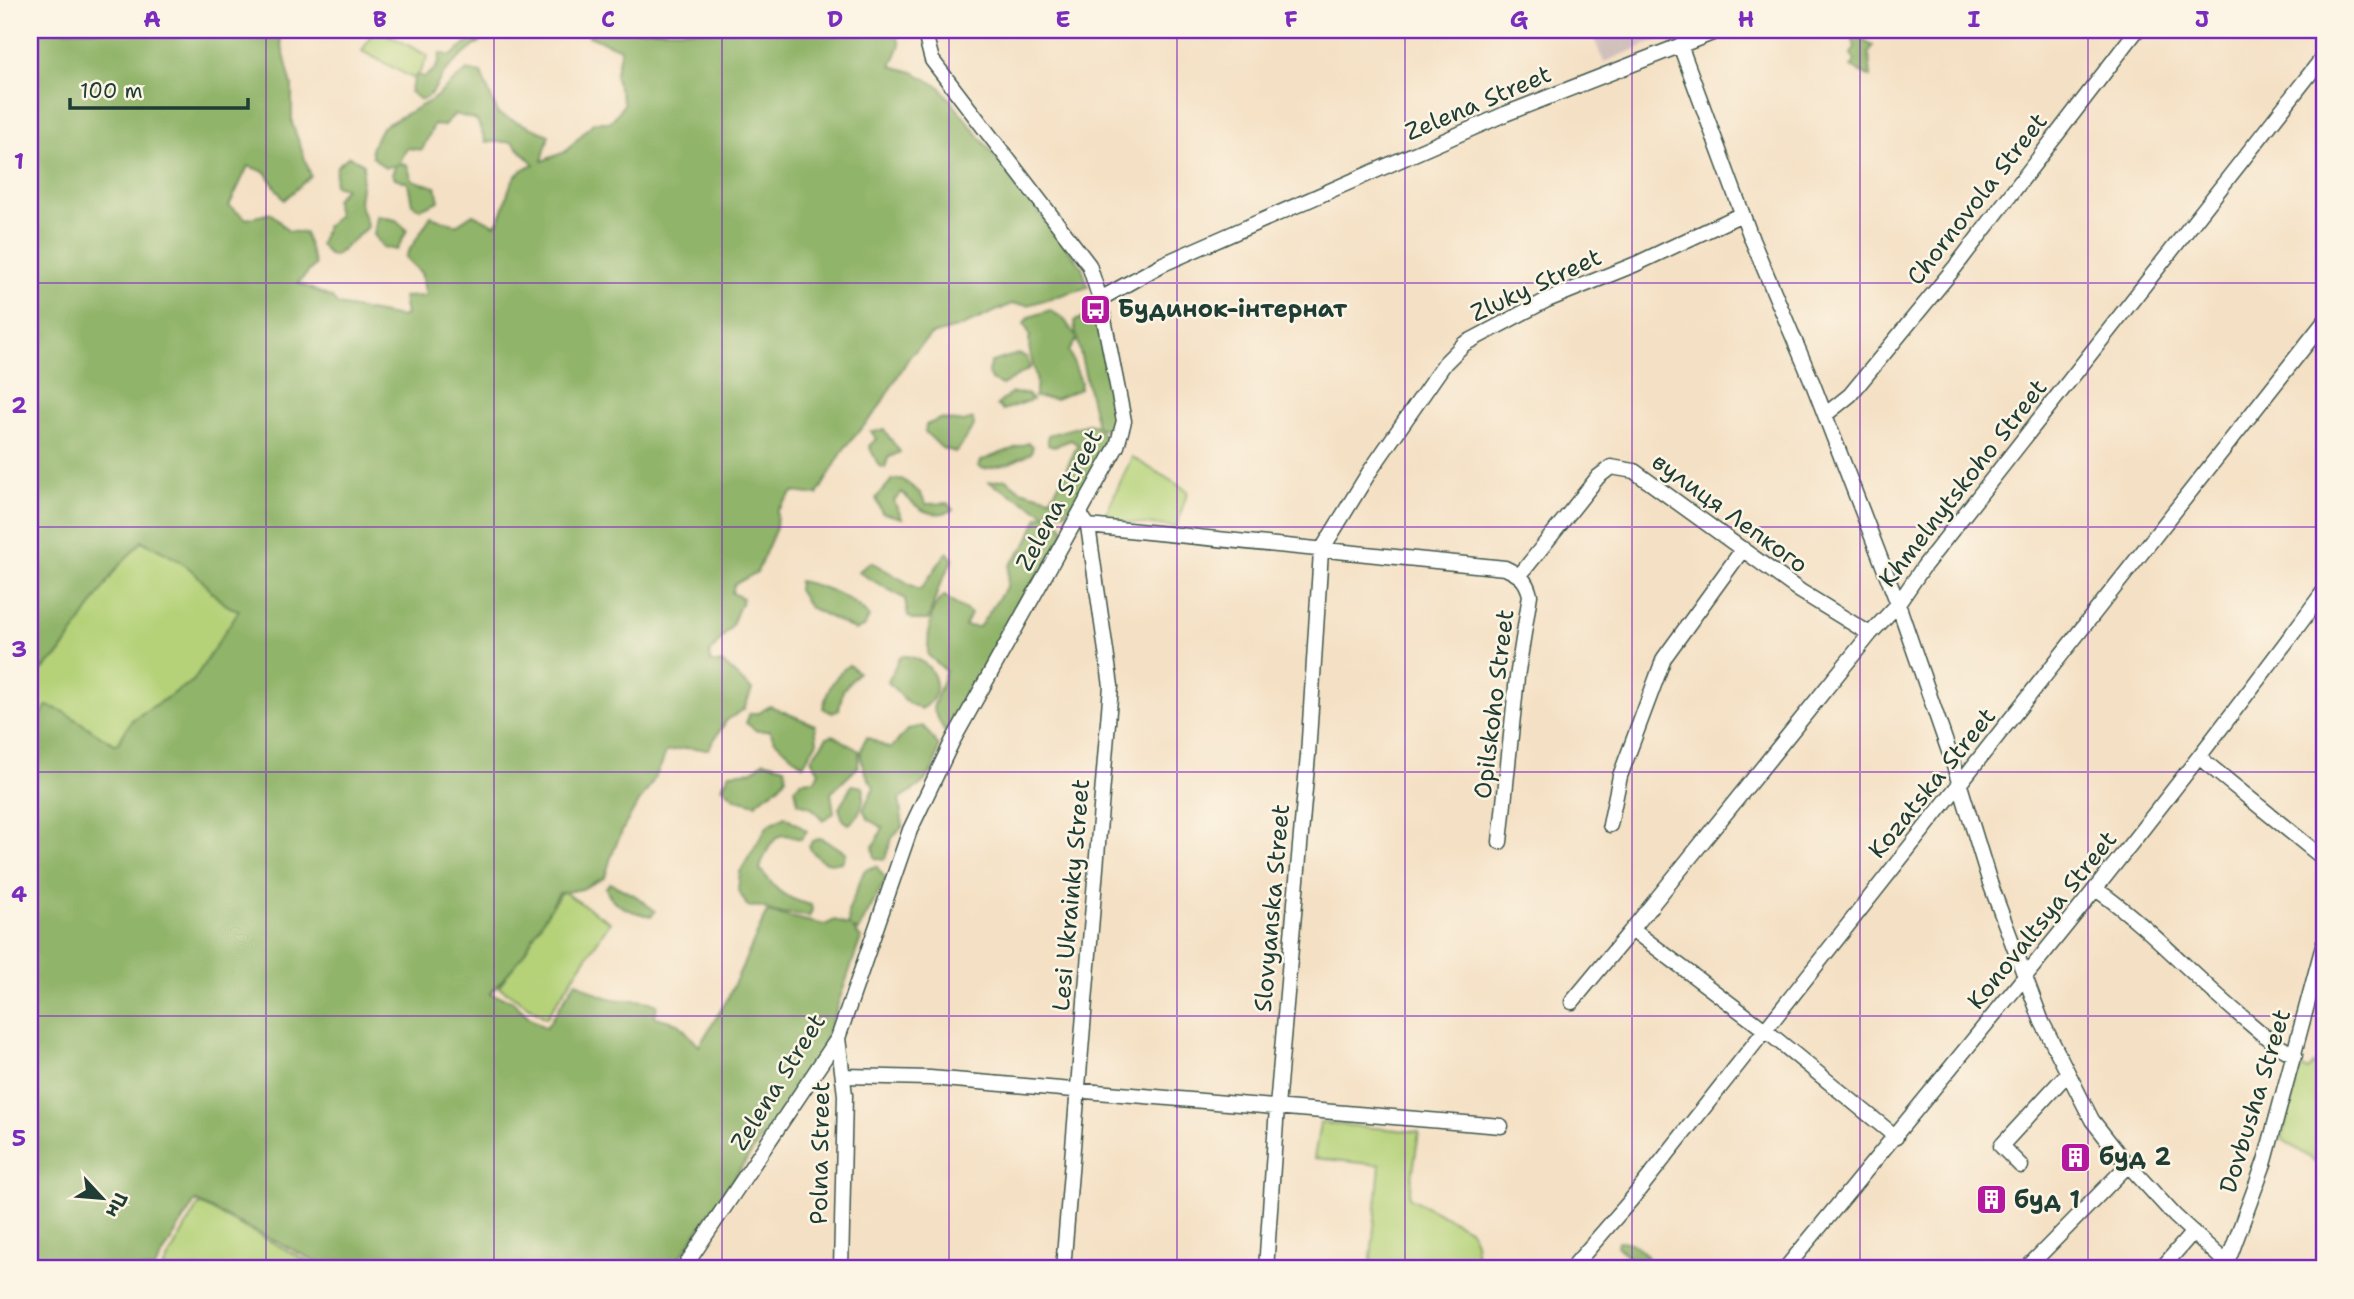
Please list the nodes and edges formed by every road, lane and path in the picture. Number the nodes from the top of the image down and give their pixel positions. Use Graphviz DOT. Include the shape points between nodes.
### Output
graph roads {
  1 [pos="924,30"];
  2 [pos="1720,30"];
  3 [pos="2137,30"];
  4 [pos="1680,45"];
  5 [pos="2324,57"];
  6 [pos="1742,214"];
  7 [pos="1100,299"];
  8 [pos="2324,322"];
  9 [pos="1825,415"];
  10 [pos="1084,520"];
  11 [pos="1743,549"];
  12 [pos="1321,551"];
  13 [pos="1520,575"];
  14 [pos="2324,591"];
  15 [pos="1898,604"];
  16 [pos="1870,634"];
  17 [pos="2200,758"];
  18 [pos="1959,787"];
  19 [pos="1610,825"];
  20 [pos="1500,842"];
  21 [pos="2324,859"];
  22 [pos="2097,890"];
  23 [pos="1630,932"];
  24 [pos="2324,942"];
  25 [pos="2025,978"];
  26 [pos="1572,1002"];
  27 [pos="1765,1030"];
  28 [pos="838,1038"];
  29 [pos="2295,1055"];
  30 [pos="2068,1073"];
  31 [pos="845,1076"];
  32 [pos="1077,1092"];
  33 [pos="1276,1107"];
  34 [pos="1501,1126"];
  35 [pos="1896,1137"];
  36 [pos="2128,1165"];
  37 [pos="2021,1166"];
  38 [pos="2193,1232"];
  39 [pos="2226,1266"];
  40 [pos="683,1269"];
  41 [pos="841,1269"];
  42 [pos="1063,1269"];
  43 [pos="1266,1269"];
  44 [pos="1571,1269"];
  45 [pos="1785,1269"];
  46 [pos="2026,1269"];
  47 [pos="2161,1269"];
  1 -- 7 [label="street" via="932,60 1089,265"];
  2 -- 4 [label="street, Zelena Street"];
  3 -- 9 [label="street, Chornovola Street" via="1956,266 1850,395"];
  4 -- 6 [label="street"];
  4 -- 7 [label="street, Zelena Street" via="1504,114 1163,264"];
  5 -- 15 [label="street, Khmelnytskoho Street"];
  6 -- 9 [label="street"];
  6 -- 12 [label="street, Zluky Street" via="1547,300 1464,344 1445,363 1370,471"];
  7 -- 10 [label="street, Zelena Street" via="1124,421"];
  8 -- 18 [label="street, Kozatska Street"];
  9 -- 15 [label="street"];
  10 -- 12 [label="street"];
  10 -- 28 [label="street, Zelena Street" via="952,742 910,830"];
  10 -- 32 [label="street, Lesi Ukrainky Street" via="1111,686"];
  11 -- 13 [label="street, вулиця Лепкого" via="1634,471 1611,467 1590,486"];
  11 -- 16 [label="street, вулиця Лепкого"];
  11 -- 19 [label="street" via="1664,657 1620,776"];
  12 -- 13 [label="street" via="1505,568"];
  12 -- 33 [label="street, Slovyanska Street" via="1307,769"];
  13 -- 20 [label="street, Opilskoho Street" via="1530,595"];
  14 -- 17 [label="street, Konovaltsya Street"];
  15 -- 16 [label="street, Khmelnytskoho Street"];
  15 -- 18 [label="street"];
  16 -- 23 [label="street, Khmelnytskoho Street"];
  17 -- 21 [label="street"];
  17 -- 22 [label="street, Konovaltsya Street"];
  18 -- 25 [label="street"];
  18 -- 27 [label="street, Kozatska Street"];
  22 -- 25 [label="street, Konovaltsya Street"];
  22 -- 29 [label="street" via="2129,912 2225,1004"];
  23 -- 26 [label="street, Khmelnytskoho Street"];
  23 -- 27 [label="street" via="1684,966"];
  24 -- 29 [label="street, Dovbusha Street"];
  25 -- 30 [label="street"];
  25 -- 35 [label="street, Konovaltsya Street"];
  27 -- 35 [label="street"];
  27 -- 44 [label="street, Kozatska Street"];
  28 -- 31 [label="street, Polna Street"];
  28 -- 40 [label="street, Zelena Street"];
  29 -- 39 [label="street, Dovbusha Street" via="2265,1161"];
  30 -- 36 [label="street" via="2092,1119"];
  30 -- 37 [label="street" via="2001,1146"];
  31 -- 32 [label="street" via="930,1078"];
  31 -- 41 [label="street, Polna Street"];
  32 -- 33 [label="street"];
  32 -- 42 [label="street, Lesi Ukrainky Street"];
  33 -- 34 [label="street"];
  33 -- 43 [label="street, Slovyanska Street"];
  35 -- 45 [label="street, Konovaltsya Street"];
  36 -- 38 [label="street"];
  36 -- 46 [label="street"];
  38 -- 39 [label="street"];
  38 -- 47 [label="street"];
}
